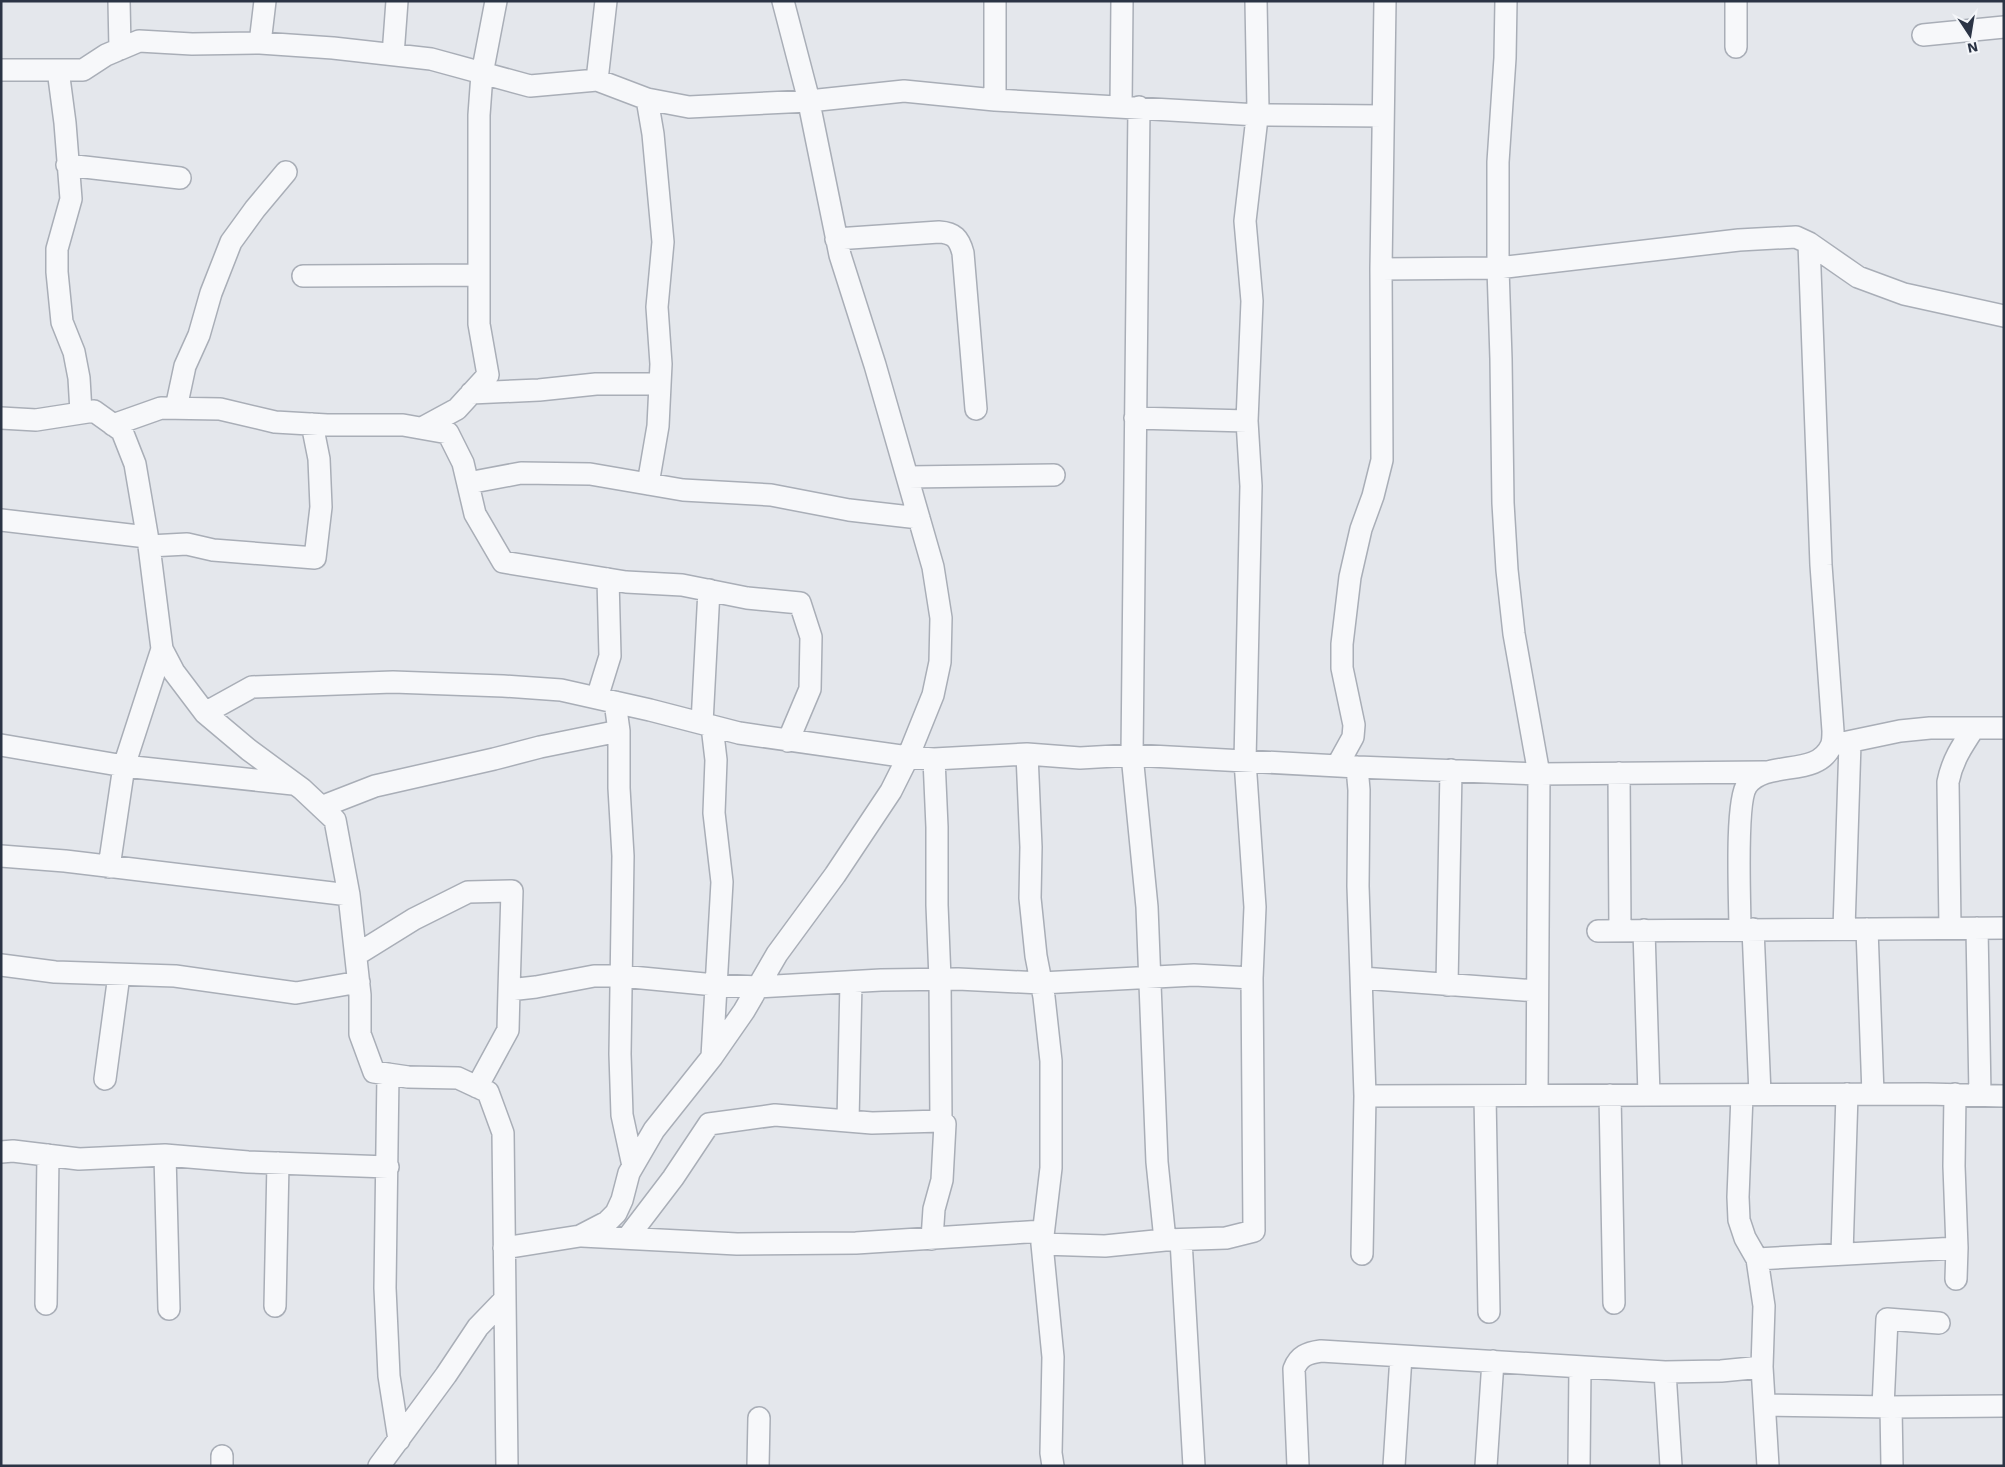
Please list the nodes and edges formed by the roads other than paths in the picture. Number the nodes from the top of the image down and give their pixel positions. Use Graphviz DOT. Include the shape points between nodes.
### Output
graph roads {
  1 [pos="119,1"];
  2 [pos="265,1"];
  3 [pos="397,1"];
  4 [pos="496,1"];
  5 [pos="606,1"];
  6 [pos="783,1"];
  7 [pos="995,1"];
  8 [pos="1122,1"];
  9 [pos="1256,1"];
  10 [pos="1385,1"];
  11 [pos="1506,1"];
  12 [pos="1736,1"];
  13 [pos="2004,27"];
  14 [pos="1923,35"];
  15 [pos="260,43"];
  16 [pos="1736,47"];
  17 [pos="120,49"];
  18 [pos="393,55"];
  19 [pos="1,70"];
  20 [pos="58,70"];
  21 [pos="482,74"];
  22 [pos="597,80"];
  23 [pos="647,99"];
  24 [pos="995,100"];
  25 [pos="809,101"];
  26 [pos="1130,107"];
  27 [pos="1258,115"];
  28 [pos="1384,116"];
  29 [pos="67,165"];
  30 [pos="286,172"];
  31 [pos="180,178"];
  32 [pos="836,239"];
  33 [pos="1809,243"];
  34 [pos="1498,268"];
  35 [pos="1381,269"];
  36 [pos="479,275"];
  37 [pos="303,276"];
  38 [pos="2004,316"];
  39 [pos="660,384"];
  40 [pos="471,393"];
  41 [pos="176,408"];
  42 [pos="976,409"];
  43 [pos="81,412"];
  44 [pos="1,418"];
  45 [pos="1135,418"];
  46 [pos="1247,421"];
  47 [pos="312,424"];
  48 [pos="113,425"];
  49 [pos="422,428"];
  50 [pos="1054,475"];
  51 [pos="908,477"];
  52 [pos="468,483"];
  53 [pos="648,484"];
  54 [pos="919,518"];
  55 [pos="1,520"];
  56 [pos="148,542"];
  57 [pos="608,579"];
  58 [pos="709,590"];
  59 [pos="162,649"];
  60 [pos="606,700"];
  61 [pos="205,713"];
  62 [pos="707,725"];
  63 [pos="1974,728"];
  64 [pos="2004,728"];
  65 [pos="619,731"];
  66 [pos="788,741"];
  67 [pos="1841,744"];
  68 [pos="1,746"];
  69 [pos="1027,754"];
  70 [pos="1132,754"];
  71 [pos="908,758"];
  72 [pos="934,759"];
  73 [pos="1245,761"];
  74 [pos="124,766"];
  75 [pos="1347,767"];
  76 [pos="1451,770"];
  77 [pos="1765,772"];
  78 [pos="1619,773"];
  79 [pos="1539,774"];
  80 [pos="296,785"];
  81 [pos="321,807"];
  82 [pos="1,856"];
  83 [pos="109,867"];
  84 [pos="349,896"];
  85 [pos="1950,928"];
  86 [pos="1977,928"];
  87 [pos="2004,928"];
  88 [pos="1747,929"];
  89 [pos="1867,929"];
  90 [pos="1644,930"];
  91 [pos="1844,930"];
  92 [pos="1620,931"];
  93 [pos="1598,932"];
  94 [pos="356,955"];
  95 [pos="1,965"];
  96 [pos="119,975"];
  97 [pos="621,976"];
  98 [pos="1149,978"];
  99 [pos="1252,978"];
  100 [pos="1362,978"];
  101 [pos="940,979"];
  102 [pos="359,982"];
  103 [pos="851,982"];
  104 [pos="1041,982"];
  105 [pos="716,985"];
  106 [pos="1447,985"];
  107 [pos="758,987"];
  108 [pos="508,990"];
  109 [pos="1537,991"];
  110 [pos="712,1057"];
  111 [pos="388,1074"];
  112 [pos="105,1079"];
  113 [pos="477,1087"];
  114 [pos="1751,1094"];
  115 [pos="1846,1094"];
  116 [pos="1872,1094"];
  117 [pos="1955,1094"];
  118 [pos="1537,1095"];
  119 [pos="1610,1095"];
  120 [pos="1650,1095"];
  121 [pos="1980,1095"];
  122 [pos="1365,1096"];
  123 [pos="1486,1096"];
  124 [pos="2004,1096"];
  125 [pos="848,1121"];
  126 [pos="941,1121"];
  127 [pos="1,1152"];
  128 [pos="48,1155"];
  129 [pos="166,1155"];
  130 [pos="278,1163"];
  131 [pos="633,1166"];
  132 [pos="388,1167"];
  133 [pos="580,1236"];
  134 [pos="628,1237"];
  135 [pos="1043,1237"];
  136 [pos="932,1239"];
  137 [pos="1173,1240"];
  138 [pos="504,1248"];
  139 [pos="1957,1248"];
  140 [pos="1362,1254"];
  141 [pos="1842,1254"];
  142 [pos="1757,1258"];
  143 [pos="1956,1279"];
  144 [pos="505,1298"];
  145 [pos="46,1304"];
  146 [pos="1614,1304"];
  147 [pos="275,1306"];
  148 [pos="169,1309"];
  149 [pos="1489,1312"];
  150 [pos="1939,1323"];
  151 [pos="1401,1356"];
  152 [pos="1493,1361"];
  153 [pos="1580,1366"];
  154 [pos="1762,1367"];
  155 [pos="1666,1372"];
  156 [pos="1765,1405"];
  157 [pos="2004,1406"];
  158 [pos="1887,1407"];
  159 [pos="759,1418"];
  160 [pos="399,1440"];
  161 [pos="379,1466"];
  162 [pos="507,1466"];
  163 [pos="758,1466"];
  164 [pos="1053,1466"];
  165 [pos="1194,1466"];
  166 [pos="1298,1466"];
  167 [pos="1394,1466"];
  168 [pos="1486,1466"];
  169 [pos="1579,1466"];
  170 [pos="1671,1466"];
  171 [pos="1768,1466"];
  172 [pos="1892,1466"];
  1 -- 17 [label="street"];
  2 -- 15 [label="street"];
  3 -- 18 [label="street"];
  4 -- 21 [label="street"];
  5 -- 22 [label="street"];
  6 -- 25 [label="street"];
  7 -- 24 [label="street"];
  8 -- 26 [label="street"];
  9 -- 27 [label="street"];
  10 -- 28 [label="street"];
  11 -- 34 [label="street" via="1498,162"];
  12 -- 16 [label="street"];
  13 -- 14 [label="street"];
  15 -- 17 [label="street" via="139,41"];
  15 -- 18 [label="street"];
  17 -- 20 [label="street" via="83,70"];
  18 -- 21 [label="street" via="430,59"];
  19 -- 20 [label="street"];
  20 -- 29 [label="street"];
  21 -- 22 [label="street" via="530,86"];
  21 -- 36 [label="street"];
  22 -- 23 [label="street"];
  23 -- 25 [label="street" via="689,107"];
  23 -- 39 [label="street" via="663,242 657,307"];
  24 -- 25 [label="street" via="904,91"];
  24 -- 26 [label="street"];
  25 -- 32 [label="street"];
  26 -- 27 [label="street"];
  26 -- 45 [label="street"];
  27 -- 28 [label="street"];
  27 -- 46 [label="street" via="1245,221 1252,301"];
  28 -- 35 [label="street"];
  29 -- 31 [label="street"];
  29 -- 43 [label="street" via="71,199 57,249 57,272 62,322 74,352 79,378"];
  30 -- 41 [label="street" via="231,242 211,293 200,335 185,366"];
  32 -- 42 [label="street" via="939,232 956,236 963,252"];
  32 -- 51 [label="street"];
  33 -- 34 [label="street" via="1796,237 1775,237"];
  33 -- 38 [label="street" via="1858,277 1884,287"];
  33 -- 67 [label="street" via="1821,565 1833,731"];
  34 -- 35 [label="street"];
  34 -- 79 [label="street" via="1506,570"];
  35 -- 75 [label="street" via="1382,460 1350,577 1342,644 1342,668 1354,725"];
  36 -- 37 [label="street"];
  36 -- 40 [label="street" via="479,324 488,375"];
  39 -- 40 [label="street" via="596,384"];
  39 -- 53 [label="street" via="658,426"];
  40 -- 49 [label="street" via="457,409"];
  41 -- 47 [label="street" via="220,409 274,422"];
  41 -- 48 [label="street" via="161,408"];
  43 -- 44 [label="street" via="36,420"];
  43 -- 48 [label="street" via="94,410"];
  45 -- 46 [label="street"];
  45 -- 70 [label="street"];
  46 -- 73 [label="street" via="1251,486"];
  47 -- 49 [label="street"];
  47 -- 56 [label="street" via="319,459 321,507 315,558"];
  48 -- 56 [label="street" via="122,431 135,464"];
  49 -- 52 [label="street" via="448,433 463,463"];
  50 -- 51 [label="street"];
  51 -- 54 [label="street"];
  52 -- 53 [label="street" via="522,473 590,474"];
  52 -- 57 [label="street" via="476,514 503,562"];
  53 -- 54 [label="street" via="684,490 771,495 849,510"];
  54 -- 71 [label="street" via="933,567 941,618 940,662 933,696"];
  55 -- 56 [label="street"];
  56 -- 59 [label="street"];
  57 -- 58 [label="street"];
  57 -- 60 [label="street" via="610,656"];
  58 -- 62 [label="street"];
  58 -- 66 [label="street" via="747,598 800,603 811,637 810,689"];
  59 -- 61 [label="street" via="174,672"];
  59 -- 74 [label="street"];
  60 -- 61 [label="street" via="561,690 394,682 252,687"];
  60 -- 62 [label="street"];
  60 -- 65 [label="street"];
  61 -- 80 [label="street"];
  62 -- 66 [label="street"];
  62 -- 105 [label="street" via="716,760 714,813 722,882"];
  63 -- 64 [label="street"];
  63 -- 67 [label="street" via="1930,728"];
  63 -- 85 [label="street" via="1957,754 1948,782"];
  65 -- 81 [label="street" via="375,786"];
  65 -- 97 [label="street" via="623,856"];
  66 -- 71 [label="street"];
  67 -- 77 [label="street" via="1816,762"];
  67 -- 91 [label="street"];
  68 -- 74 [label="street"];
  69 -- 70 [label="street" via="1080,758"];
  69 -- 72 [label="street"];
  69 -- 104 [label="street" via="1030,898"];
  70 -- 73 [label="street"];
  70 -- 98 [label="street" via="1147,907"];
  71 -- 72 [label="street"];
  71 -- 107 [label="street" via="891,791 777,954"];
  72 -- 101 [label="street"];
  73 -- 75 [label="street"];
  73 -- 99 [label="street" via="1255,907"];
  74 -- 80 [label="street"];
  74 -- 83 [label="street"];
  75 -- 76 [label="street"];
  75 -- 100 [label="street" via="1358,790"];
  76 -- 79 [label="street"];
  76 -- 106 [label="street"];
  77 -- 78 [label="street"];
  77 -- 88 [label="street" via="1746,786 1742,802 1739,862"];
  78 -- 79 [label="street"];
  78 -- 92 [label="street"];
  79 -- 109 [label="street"];
  80 -- 81 [label="street"];
  81 -- 84 [label="street" via="335,820"];
  82 -- 83 [label="street"];
  83 -- 84 [label="street"];
  84 -- 94 [label="street"];
  85 -- 86 [label="street"];
  85 -- 89 [label="street"];
  86 -- 87 [label="street"];
  86 -- 121 [label="street"];
  88 -- 90 [label="street"];
  88 -- 91 [label="street"];
  88 -- 114 [label="street"];
  89 -- 91 [label="street"];
  89 -- 116 [label="street"];
  90 -- 92 [label="street"];
  90 -- 120 [label="street"];
  92 -- 93 [label="street"];
  94 -- 102 [label="street"];
  94 -- 108 [label="street" via="414,919 468,892 512,891"];
  95 -- 96 [label="street"];
  96 -- 102 [label="street" via="175,976 296,993"];
  96 -- 112 [label="street"];
  97 -- 105 [label="street"];
  97 -- 108 [label="street" via="594,976"];
  97 -- 131 [label="street" via="622,1115"];
  98 -- 99 [label="street" via="1194,975"];
  98 -- 104 [label="street"];
  98 -- 137 [label="street" via="1157,1162"];
  99 -- 137 [label="street" via="1254,1231 1226,1238"];
  100 -- 106 [label="street"];
  100 -- 122 [label="street"];
  101 -- 103 [label="street"];
  101 -- 104 [label="street"];
  101 -- 126 [label="street"];
  102 -- 111 [label="street" via="360,1034 374,1072"];
  103 -- 107 [label="street"];
  103 -- 125 [label="street"];
  104 -- 135 [label="street" via="1051,1062 1051,1168"];
  105 -- 107 [label="street"];
  105 -- 110 [label="street"];
  106 -- 109 [label="street"];
  107 -- 110 [label="street"];
  108 -- 113 [label="street" via="508,1030"];
  109 -- 118 [label="street"];
  110 -- 131 [label="street" via="654,1130"];
  111 -- 113 [label="street" via="458,1078"];
  111 -- 132 [label="street"];
  113 -- 138 [label="street" via="488,1092 503,1134"];
  114 -- 115 [label="street"];
  114 -- 120 [label="street"];
  114 -- 142 [label="street" via="1738,1197 1739,1220"];
  115 -- 116 [label="street"];
  115 -- 141 [label="street"];
  116 -- 117 [label="street"];
  117 -- 121 [label="street"];
  117 -- 139 [label="street"];
  118 -- 119 [label="street"];
  118 -- 123 [label="street"];
  119 -- 120 [label="street"];
  119 -- 146 [label="street"];
  121 -- 124 [label="street"];
  122 -- 123 [label="street"];
  122 -- 140 [label="street"];
  123 -- 149 [label="street"];
  125 -- 126 [label="street"];
  125 -- 134 [label="street" via="775,1115 709,1124"];
  126 -- 136 [label="street" via="945,1124 942,1180 934,1209"];
  127 -- 128 [label="street"];
  128 -- 129 [label="street" via="79,1159"];
  128 -- 145 [label="street"];
  129 -- 130 [label="street"];
  129 -- 148 [label="street"];
  130 -- 132 [label="street"];
  130 -- 147 [label="street"];
  131 -- 133 [label="street" via="616,1213 607,1222"];
  132 -- 160 [label="street" via="386,1297 389,1376"];
  133 -- 134 [label="street"];
  133 -- 138 [label="street"];
  134 -- 136 [label="street" via="737,1244"];
  135 -- 136 [label="street"];
  135 -- 137 [label="street" via="1105,1246"];
  135 -- 164 [label="street" via="1053,1357"];
  137 -- 165 [label="street"];
  138 -- 144 [label="street"];
  139 -- 141 [label="street"];
  139 -- 143 [label="street"];
  141 -- 142 [label="street"];
  142 -- 154 [label="street" via="1764,1306"];
  144 -- 160 [label="street" via="478,1326"];
  144 -- 162 [label="street"];
  150 -- 158 [label="street" via="1887,1319"];
  151 -- 152 [label="street"];
  151 -- 166 [label="street" via="1321,1351 1310,1352 1297,1361 1294,1369"];
  151 -- 167 [label="street"];
  152 -- 153 [label="street"];
  152 -- 168 [label="street"];
  153 -- 155 [label="street"];
  153 -- 169 [label="street"];
  154 -- 155 [label="street"];
  154 -- 156 [label="street"];
  155 -- 170 [label="street"];
  156 -- 158 [label="street"];
  156 -- 171 [label="street"];
  157 -- 158 [label="street"];
  158 -- 172 [label="street"];
  159 -- 163 [label="street"];
  160 -- 161 [label="street"];
}
